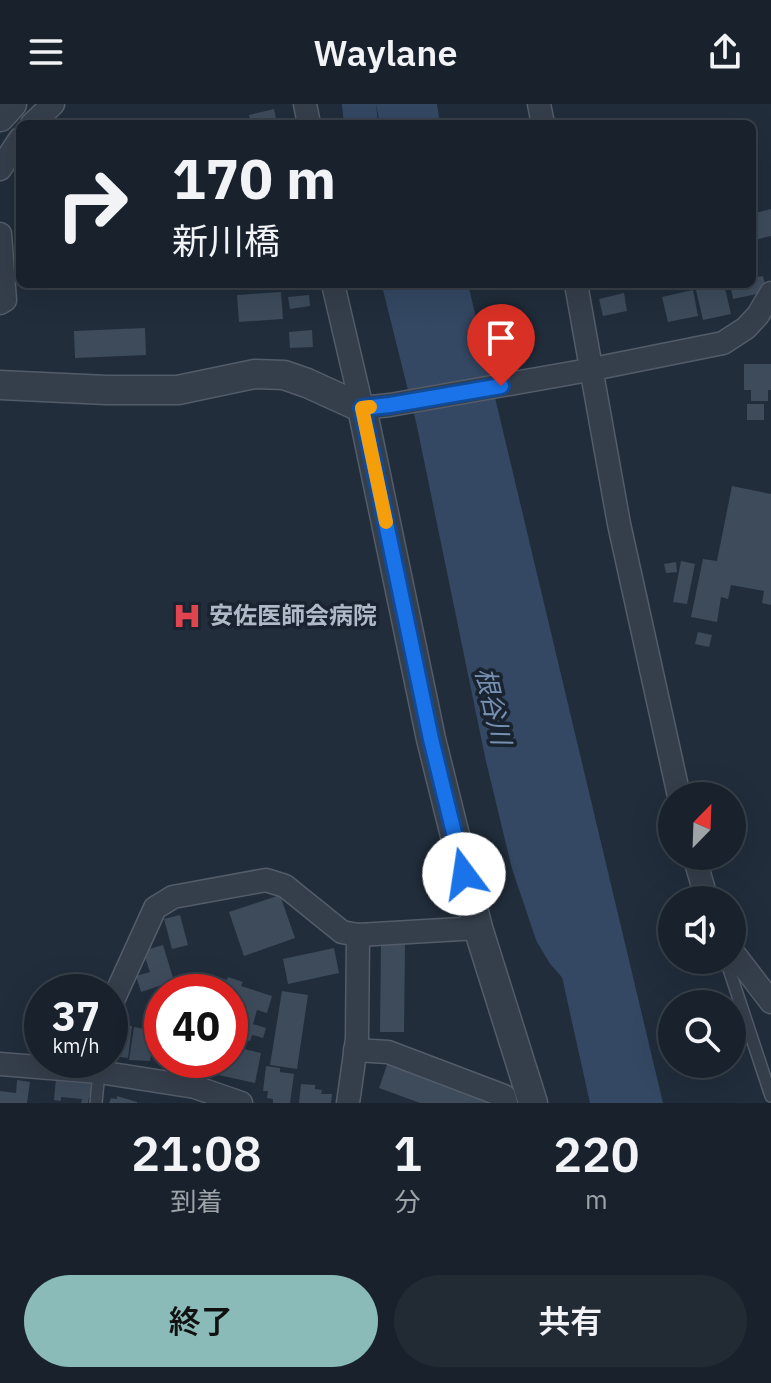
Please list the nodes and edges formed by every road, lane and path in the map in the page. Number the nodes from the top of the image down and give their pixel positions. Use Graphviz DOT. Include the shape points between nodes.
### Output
graph roads {
  1 [pos="12,104"];
  2 [pos="53,104"];
  3 [pos="0,117"];
  4 [pos="36,120"];
  5 [pos="16,145"];
  6 [pos="0,169"];
  7 [pos="0,234"];
  8 [pos="334,288"];
  9 [pos="346,288"];
  10 [pos="577,288"];
  11 [pos="771,293"];
  12 [pos="0,303"];
  13 [pos="588,370"];
  14 [pos="0,385"];
  15 [pos="376,407"];
  16 [pos="676,782"];
  17 [pos="478,928"];
  18 [pos="358,935"];
  19 [pos="746,969"];
  20 [pos="125,974"];
  21 [pos="731,974"];
  22 [pos="771,1002"];
  23 [pos="355,1050"];
  24 [pos="0,1064"];
  25 [pos="24,1064"];
  26 [pos="128,1072"];
  27 [pos="99,1078"];
  28 [pos="771,1096"];
  29 [pos="96,1103"];
  30 [pos="241,1103"];
  31 [pos="348,1103"];
  32 [pos="506,1103"];
  33 [pos="533,1103"];
  1 -- 3 [label="street"];
  2 -- 4 [label="street"];
  5 -- 6 [label="street"];
  7 -- 12 [label="street" via="5,300"];
  8 -- 15 [label="street"];
  9 -- 15 [label="street"];
  10 -- 13 [label="street"];
  11 -- 13 [label="street" via="746,328 723,343"];
  13 -- 15 [label="street"];
  13 -- 16 [label="street"];
  14 -- 15 [label="street" via="178,390 255,374 284,375"];
  15 -- 17 [label="street" via="431,739"];
  17 -- 18 [label="street"];
  17 -- 33 [label="street"];
  18 -- 20 [label="street" via="342,932 285,886 266,880 173,897 155,908"];
  18 -- 23 [label="street"];
  19 -- 22 [label="street"];
  21 -- 28 [label="lane"];
  23 -- 31 [label="street"];
  23 -- 32 [label="street" via="388,1052 504,1096"];
  24 -- 25 [label="street"];
  26 -- 30 [label="street"];
  27 -- 29 [label="lane"];
}
